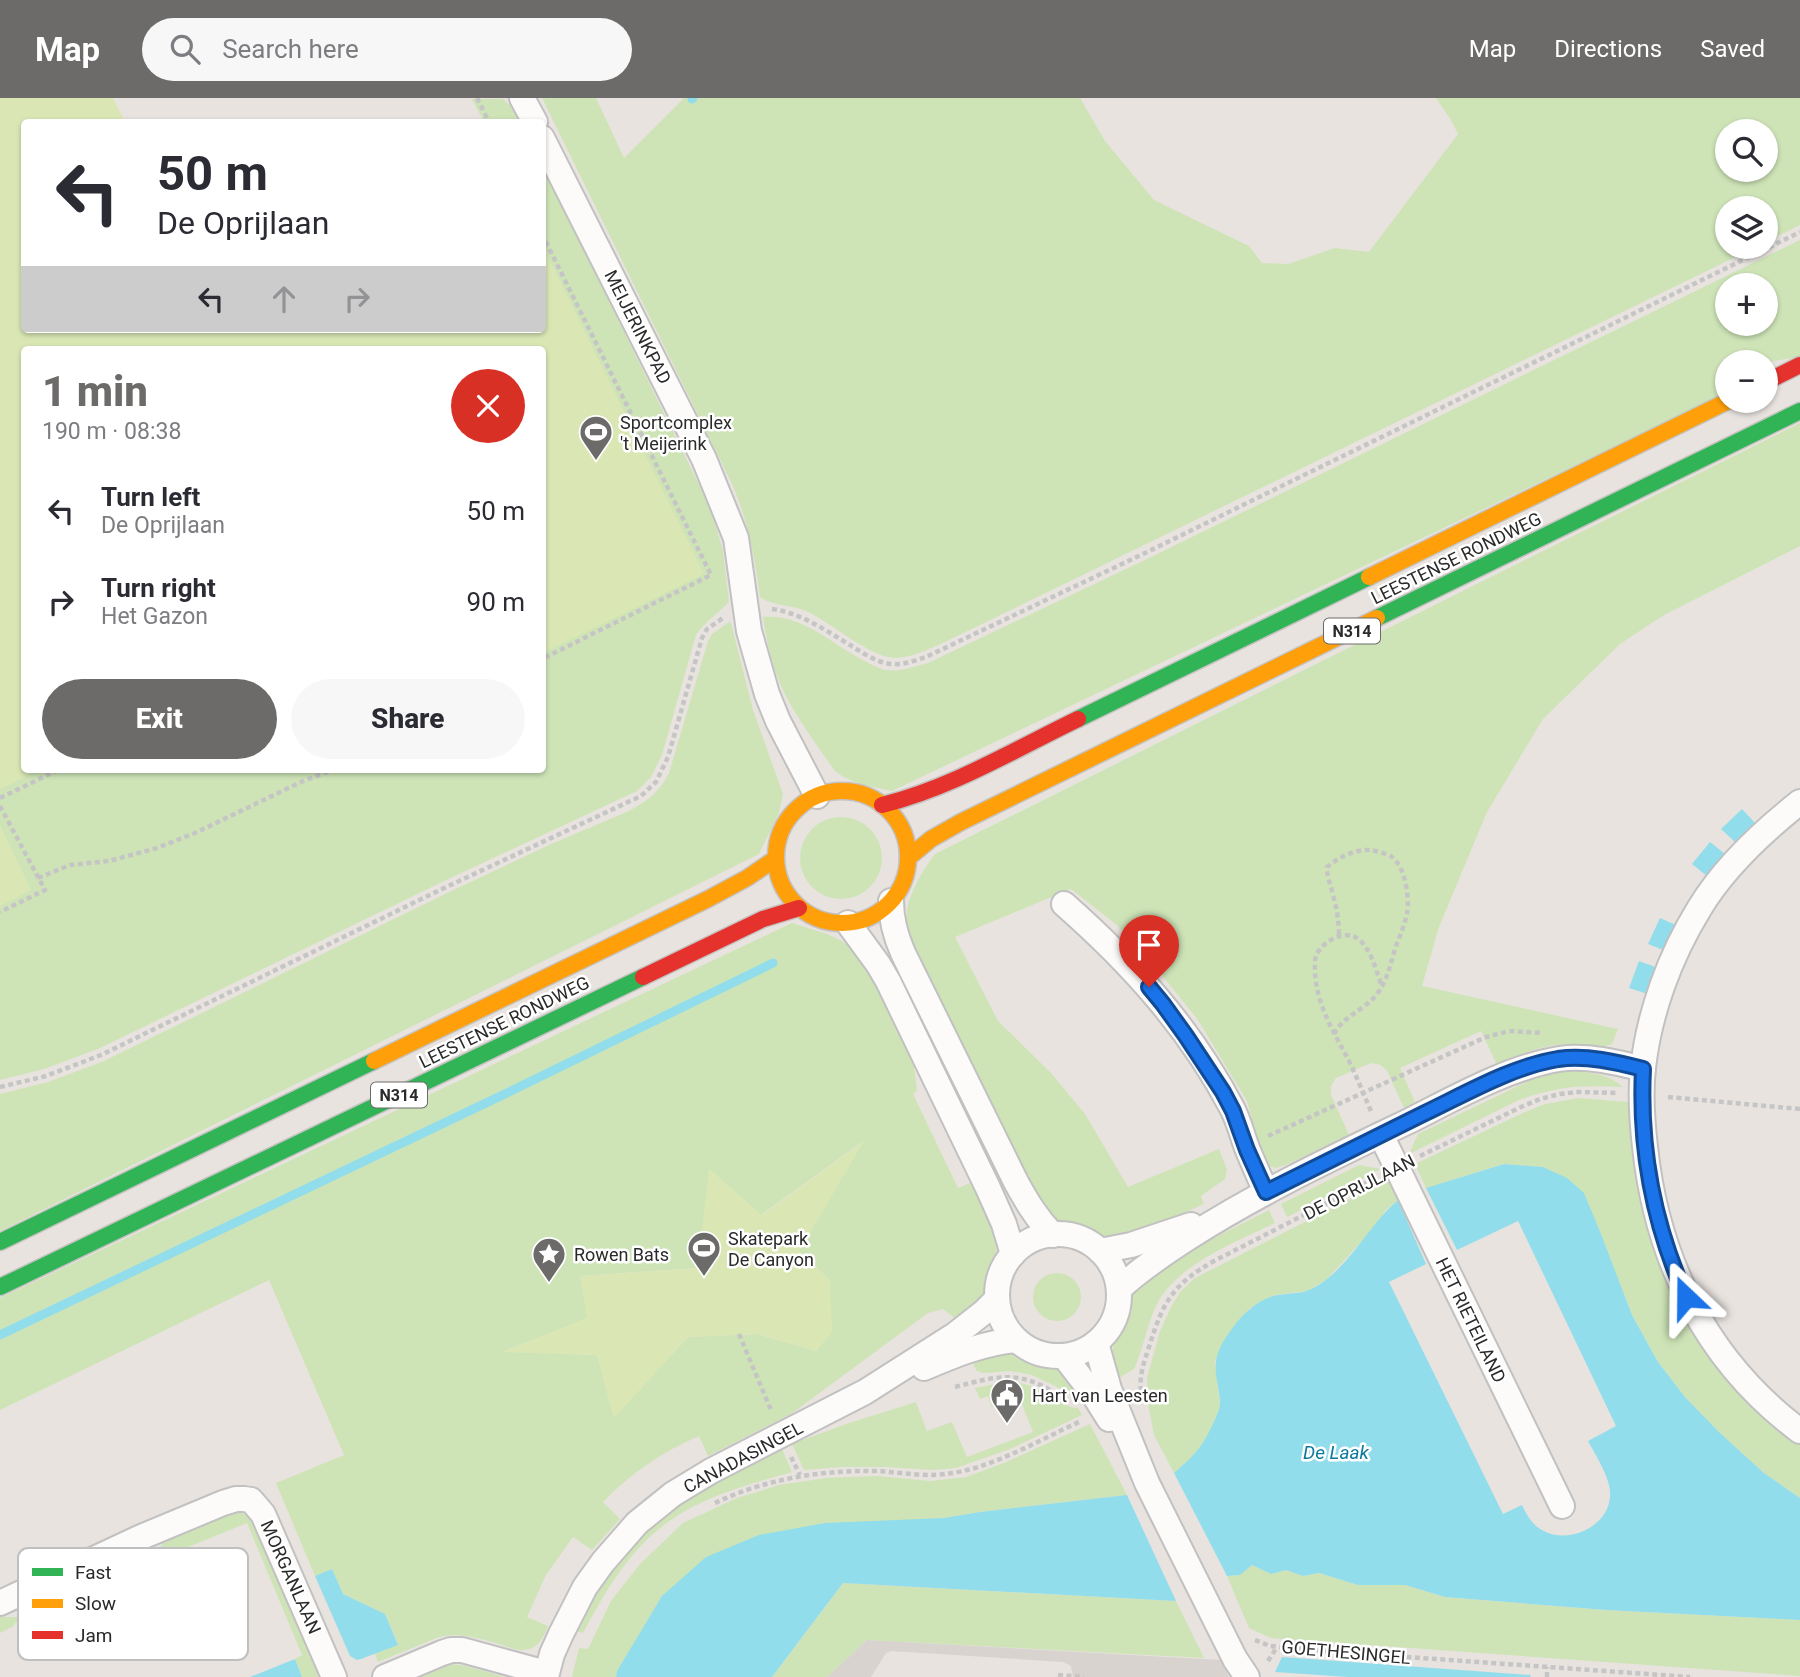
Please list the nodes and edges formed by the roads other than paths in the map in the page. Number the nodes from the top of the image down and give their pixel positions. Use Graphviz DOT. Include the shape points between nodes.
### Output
graph roads {
  1 [pos="522,98"];
  2 [pos="533,119"];
  3 [pos="546,146"];
  4 [pos="1800,365"];
  5 [pos="1778,376"];
  6 [pos="1715,407"];
  7 [pos="1800,411"];
  8 [pos="817,796"];
  9 [pos="1800,802"];
  10 [pos="882,805"];
  11 [pos="908,858"];
  12 [pos="775,859"];
  13 [pos="891,901"];
  14 [pos="1064,904"];
  15 [pos="799,908"];
  16 [pos="848,923"];
  17 [pos="1643,1069"];
  18 [pos="1381,1135"];
  19 [pos="1266,1192"];
  20 [pos="1228,1212"];
  21 [pos="1053,1235"];
  22 [pos="0,1242"];
  23 [pos="1100,1251"];
  24 [pos="1013,1254"];
  25 [pos="0,1287"];
  26 [pos="1119,1289"];
  27 [pos="997,1299"];
  28 [pos="1016,1340"];
  29 [pos="1096,1343"];
  30 [pos="1064,1356"];
  31 [pos="865,1392"];
  32 [pos="1110,1408"];
  33 [pos="1800,1431"];
  34 [pos="1562,1506"];
  35 [pos="118,1548"];
  36 [pos="18,1595"];
  37 [pos="0,1603"];
  38 [pos="546,1675"];
  39 [pos="334,1677"];
  40 [pos="385,1677"];
  41 [pos="1247,1677"];
  1 -- 2 [label="street"];
  3 -- 8 [label="street, MEIJERINKPAD" via="704,459 736,538 749,631 766,694"];
  4 -- 5 [label="main road"];
  6 -- 10 [label="main road, LEESTENSE RONDWEG / N314" via="941,786"];
  7 -- 11 [label="main road, LEESTENSE RONDWEG / N314" via="961,822"];
  8 -- 10 [label="main road" via="839,791 862,794"];
  8 -- 12 [label="main road" via="786,821"];
  9 -- 17 [label="street" via="1726,871 1698,910 1662,988"];
  10 -- 11 [label="main road" via="906,841"];
  11 -- 13 [label="main road"];
  12 -- 15 [label="main road" via="782,886"];
  12 -- 22 [label="main road, LEESTENSE RONDWEG / N314" via="708,900"];
  13 -- 16 [label="main road" via="878,912"];
  13 -- 21 [label="street" via="891,919 903,953 1016,1182"];
  14 -- 19 [label="street" via="1135,971 1212,1073"];
  15 -- 16 [label="main road" via="822,920"];
  15 -- 25 [label="main road, LEESTENSE RONDWEG / N314" via="763,919"];
  16 -- 24 [label="street" via="888,981 988,1188"];
  17 -- 18 [label="street, DE OPRIJLAAN" via="1577,1058 1534,1065"];
  17 -- 33 [label="street" via="1647,1171 1661,1234 1686,1297 1734,1368 1760,1398"];
  18 -- 19 [label="street, DE OPRIJLAAN"];
  18 -- 34 [label="street, HET RIETEILAND"];
  19 -- 20 [label="street, DE OPRIJLAAN"];
  20 -- 23 [label="street, DE OPRIJLAAN"];
  20 -- 26 [label="street, DE OPRIJLAAN"];
  21 -- 23 [label="street" via="1071,1236"];
  21 -- 24 [label="street" via="1033,1240"];
  23 -- 26 [label="street" via="1114,1271"];
  24 -- 27 [label="street" via="999,1279"];
  26 -- 29 [label="street" via="1111,1326"];
  27 -- 28 [label="street" via="999,1313"];
  27 -- 31 [label="street, CANADASINGEL" via="956,1334"];
  28 -- 30 [label="street" via="1032,1351"];
  28 -- 31 [label="street, CANADASINGEL" via="963,1352"];
  29 -- 30 [label="street"];
  29 -- 32 [label="street"];
  30 -- 32 [label="street"];
  31 -- 38 [label="street, CANADASINGEL" via="710,1471 637,1523 585,1587"];
  32 -- 41 [label="street"];
  35 -- 39 [label="street, MORGANLAAN" via="223,1503 251,1500 271,1529"];
  36 -- 37 [label="street, MORGANLAAN"];
  38 -- 40 [label="street" via="451,1650"];
}
